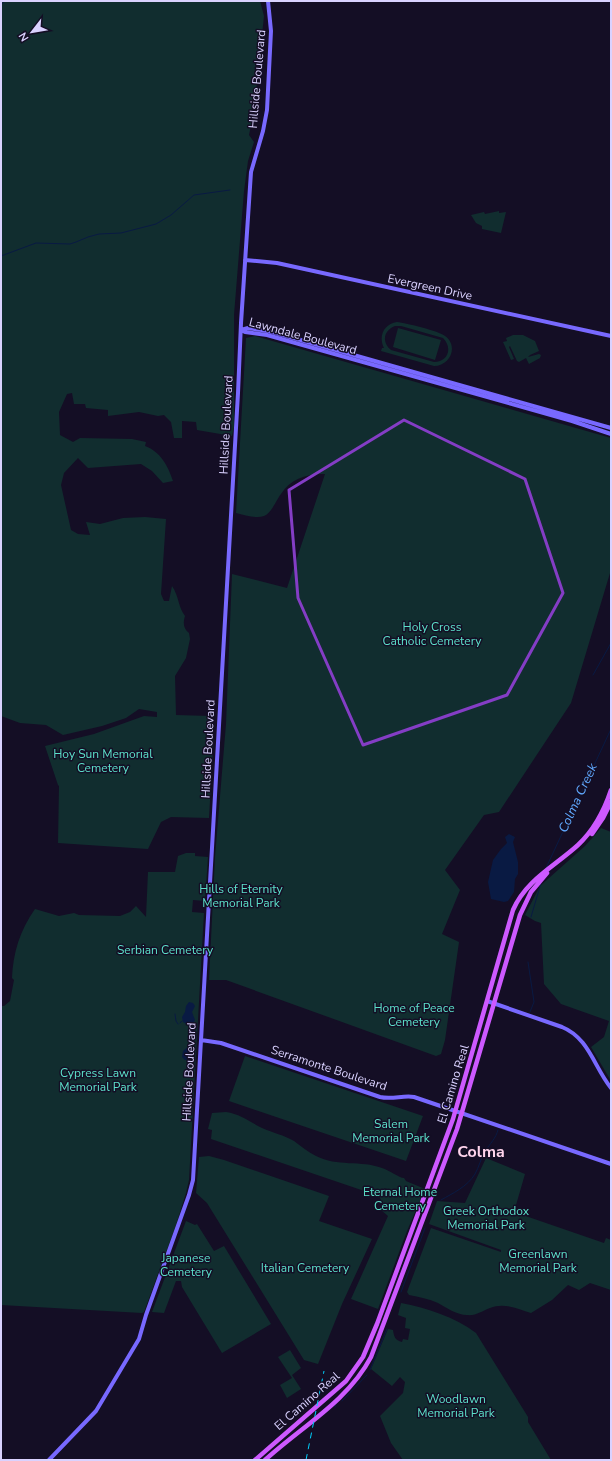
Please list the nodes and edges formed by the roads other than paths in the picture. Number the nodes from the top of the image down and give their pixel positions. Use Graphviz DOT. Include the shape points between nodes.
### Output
graph roads {
  1 [pos="268,1"];
  2 [pos="245,260"];
  3 [pos="241,330"];
  4 [pos="611,336"];
  5 [pos="611,428"];
  6 [pos="611,434"];
  7 [pos="611,790"];
  8 [pos="611,802"];
  9 [pos="487,1001"];
  10 [pos="494,1003"];
  11 [pos="201,1040"];
  12 [pos="611,1088"];
  13 [pos="455,1111"];
  14 [pos="462,1113"];
  15 [pos="611,1164"];
  16 [pos="49,1460"];
  17 [pos="255,1460"];
  18 [pos="265,1460"];
  1 -- 2 [label="main road, Hillside Boulevard" via="271,31 266,115 251,172"];
  2 -- 3 [label="main road, Hillside Boulevard"];
  2 -- 4 [label="main road, Evergreen Drive" via="277,263"];
  3 -- 5 [label="main road, Lawndale Boulevard" via="248,328 272,332"];
  3 -- 6 [label="main road, Lawndale Boulevard" via="270,335"];
  3 -- 11 [label="main road, Hillside Boulevard"];
  7 -- 9 [label="main road, El Camino Real" via="591,830 573,849 537,877 514,907"];
  8 -- 10 [label="main road, El Camino Real" via="588,838 544,876 529,894 519,918"];
  9 -- 10 [label="main road"];
  9 -- 13 [label="main road, El Camino Real"];
  10 -- 12 [label="main road" via="573,1032 586,1046"];
  10 -- 14 [label="main road, El Camino Real"];
  11 -- 13 [label="main road, Serramonte Boulevard" via="221,1043 380,1097 412,1097"];
  11 -- 16 [label="main road, Hillside Boulevard" via="191,1188 141,1335 95,1412"];
  13 -- 14 [label="main road, Serramonte Boulevard"];
  13 -- 17 [label="main road, El Camino Real" via="362,1359 340,1387"];
  14 -- 15 [label="main road, Serramonte Boulevard"];
  14 -- 18 [label="main road, El Camino Real" via="369,1362 345,1393"];
}
